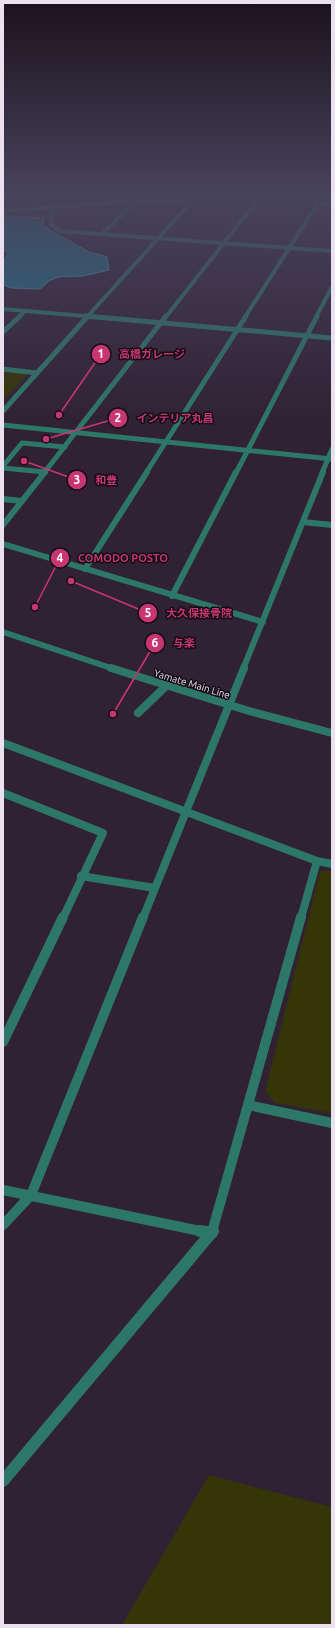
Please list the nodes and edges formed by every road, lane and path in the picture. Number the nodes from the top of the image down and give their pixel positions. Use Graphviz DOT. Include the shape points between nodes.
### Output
graph roads {
  1 [pos="130,270"];
  2 [pos="203,270"];
  3 [pos="275,270"];
  4 [pos="332,287"];
  5 [pos="3,309"];
  6 [pos="25,311"];
  7 [pos="88,316"];
  8 [pos="161,323"];
  9 [pos="238,330"];
  10 [pos="3,332"];
  11 [pos="307,336"];
  12 [pos="332,338"];
  13 [pos="3,369"];
  14 [pos="38,373"];
  15 [pos="3,411"];
  16 [pos="3,425"];
  17 [pos="76,433"];
  18 [pos="166,442"];
  19 [pos="64,447"];
  20 [pos="332,449"];
  21 [pos="248,451"];
  22 [pos="330,459"];
  23 [pos="3,467"];
  24 [pos="45,472"];
  25 [pos="3,499"];
  26 [pos="22,501"];
  27 [pos="303,522"];
  28 [pos="3,525"];
  29 [pos="332,525"];
  30 [pos="3,544"];
  31 [pos="85,569"];
  32 [pos="172,596"];
  33 [pos="263,622"];
  34 [pos="3,632"];
  35 [pos="165,687"];
  36 [pos="228,706"];
  37 [pos="138,714"];
  38 [pos="332,733"];
  39 [pos="3,742"];
  40 [pos="3,793"];
  41 [pos="186,812"];
  42 [pos="317,861"];
  43 [pos="332,864"];
  44 [pos="81,876"];
  45 [pos="155,888"];
  46 [pos="3,1042"];
  47 [pos="248,1105"];
  48 [pos="332,1123"];
  49 [pos="3,1190"];
  50 [pos="31,1196"];
  51 [pos="3,1225"];
  52 [pos="212,1233"];
  53 [pos="3,1481"];
  1 -- 7 [label="street"];
  2 -- 8 [label="street"];
  3 -- 9 [label="street"];
  4 -- 11 [label="street"];
  5 -- 6 [label="street"];
  6 -- 7 [label="street"];
  6 -- 10 [label="street"];
  7 -- 8 [label="street"];
  7 -- 14 [label="street"];
  8 -- 9 [label="street"];
  8 -- 17 [label="street"];
  9 -- 11 [label="street"];
  9 -- 18 [label="street"];
  11 -- 12 [label="street"];
  11 -- 21 [label="street"];
  13 -- 14 [label="street"];
  14 -- 15 [label="street"];
  16 -- 17 [label="street"];
  17 -- 18 [label="street"];
  17 -- 19 [label="street"];
  18 -- 21 [label="street"];
  18 -- 31 [label="street"];
  19 -- 23 [label="street" via="22,443"];
  19 -- 24 [label="street"];
  20 -- 22 [label="street"];
  21 -- 22 [label="street"];
  21 -- 32 [label="street"];
  22 -- 27 [label="street"];
  23 -- 24 [label="street"];
  24 -- 26 [label="street"];
  25 -- 26 [label="street"];
  26 -- 28 [label="street"];
  27 -- 29 [label="street"];
  27 -- 33 [label="street"];
  30 -- 31 [label="street"];
  31 -- 32 [label="street"];
  32 -- 33 [label="street"];
  33 -- 36 [label="street"];
  34 -- 35 [label="street, Yamate Main Line"];
  35 -- 36 [label="street, Yamate Main Line"];
  35 -- 37 [label="street"];
  36 -- 38 [label="street, Yamate Main Line"];
  36 -- 41 [label="street"];
  39 -- 41 [label="street"];
  40 -- 44 [label="street" via="103,833"];
  41 -- 42 [label="street"];
  41 -- 45 [label="street"];
  42 -- 43 [label="street"];
  42 -- 47 [label="street"];
  44 -- 45 [label="street"];
  44 -- 46 [label="street"];
  45 -- 50 [label="street"];
  47 -- 48 [label="street"];
  47 -- 52 [label="street"];
  49 -- 50 [label="street"];
  50 -- 51 [label="street"];
  50 -- 52 [label="street"];
  52 -- 53 [label="street"];
}
